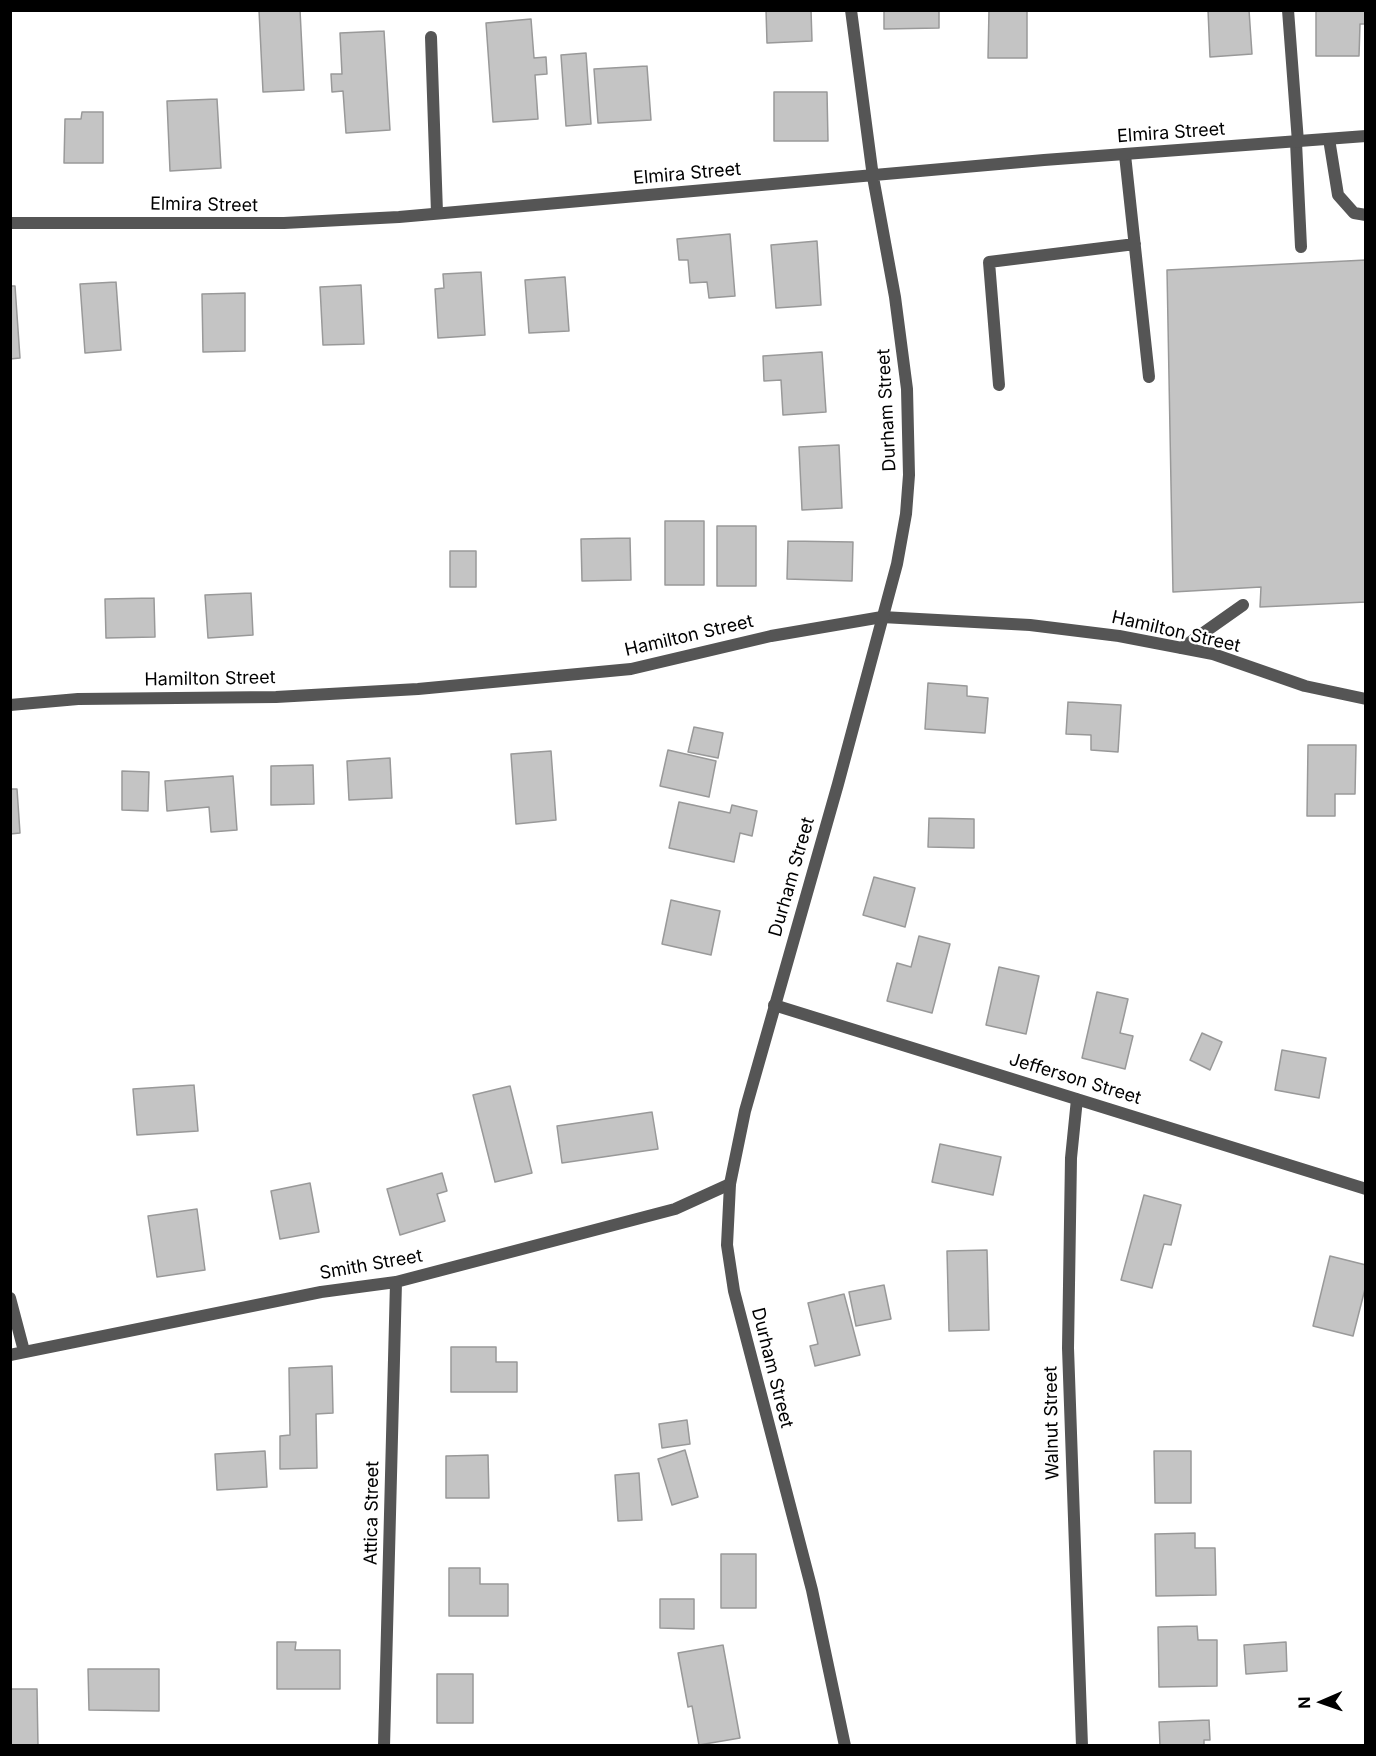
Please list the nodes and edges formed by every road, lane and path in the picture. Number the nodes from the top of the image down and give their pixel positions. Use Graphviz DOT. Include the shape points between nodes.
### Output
graph roads {
  1 [pos="851,10"];
  2 [pos="1288,10"];
  3 [pos="430,37"];
  4 [pos="1365,136"];
  5 [pos="1329,139"];
  6 [pos="1297,142"];
  7 [pos="1125,155"];
  8 [pos="873,177"];
  9 [pos="437,213"];
  10 [pos="1365,215"];
  11 [pos="10,223"];
  12 [pos="1135,244"];
  13 [pos="1301,246"];
  14 [pos="1149,377"];
  15 [pos="999,385"];
  16 [pos="1243,605"];
  17 [pos="882,616"];
  18 [pos="1182,648"];
  19 [pos="1365,699"];
  20 [pos="10,705"];
  21 [pos="774,1005"];
  22 [pos="1077,1099"];
  23 [pos="730,1184"];
  24 [pos="1365,1189"];
  25 [pos="396,1282"];
  26 [pos="10,1298"];
  27 [pos="24,1351"];
  28 [pos="10,1355"];
  29 [pos="384,1746"];
  30 [pos="845,1746"];
  31 [pos="1082,1746"];
  1 -- 8 [label="street, Durham Street"];
  2 -- 6 [label="street"];
  3 -- 9 [label="street"];
  4 -- 5 [label="street, Elmira Street"];
  5 -- 6 [label="street, Elmira Street"];
  5 -- 10 [label="street" via="1338,195 1354,213"];
  6 -- 7 [label="street, Elmira Street"];
  6 -- 13 [label="street"];
  7 -- 8 [label="street, Elmira Street"];
  7 -- 12 [label="street"];
  8 -- 9 [label="street, Elmira Street"];
  8 -- 17 [label="street, Durham Street" via="896,297 907,389 909,464 906,514"];
  9 -- 11 [label="street, Elmira Street" via="284,224"];
  12 -- 14 [label="street"];
  12 -- 15 [label="street" via="989,262"];
  16 -- 18 [label="street"];
  17 -- 18 [label="street, Hamilton Street" via="1030,625"];
  17 -- 20 [label="street, Hamilton Street" via="771,636 631,669 418,689 276,697 78,699"];
  17 -- 21 [label="street, Durham Street"];
  18 -- 19 [label="street, Hamilton Street" via="1213,654 1305,686"];
  21 -- 22 [label="street, Jefferson Street"];
  21 -- 23 [label="street, Durham Street"];
  22 -- 24 [label="street, Jefferson Street"];
  22 -- 31 [label="street, Walnut Street" via="1071,1158 1068,1348"];
  23 -- 25 [label="street, Smith Street" via="675,1209"];
  23 -- 30 [label="street, Durham Street" via="727,1245 734,1291 812,1590"];
  25 -- 27 [label="street, Smith Street" via="321,1292"];
  25 -- 29 [label="street, Attica Street"];
  26 -- 27 [label="street"];
  27 -- 28 [label="street, Smith Street"];
}
